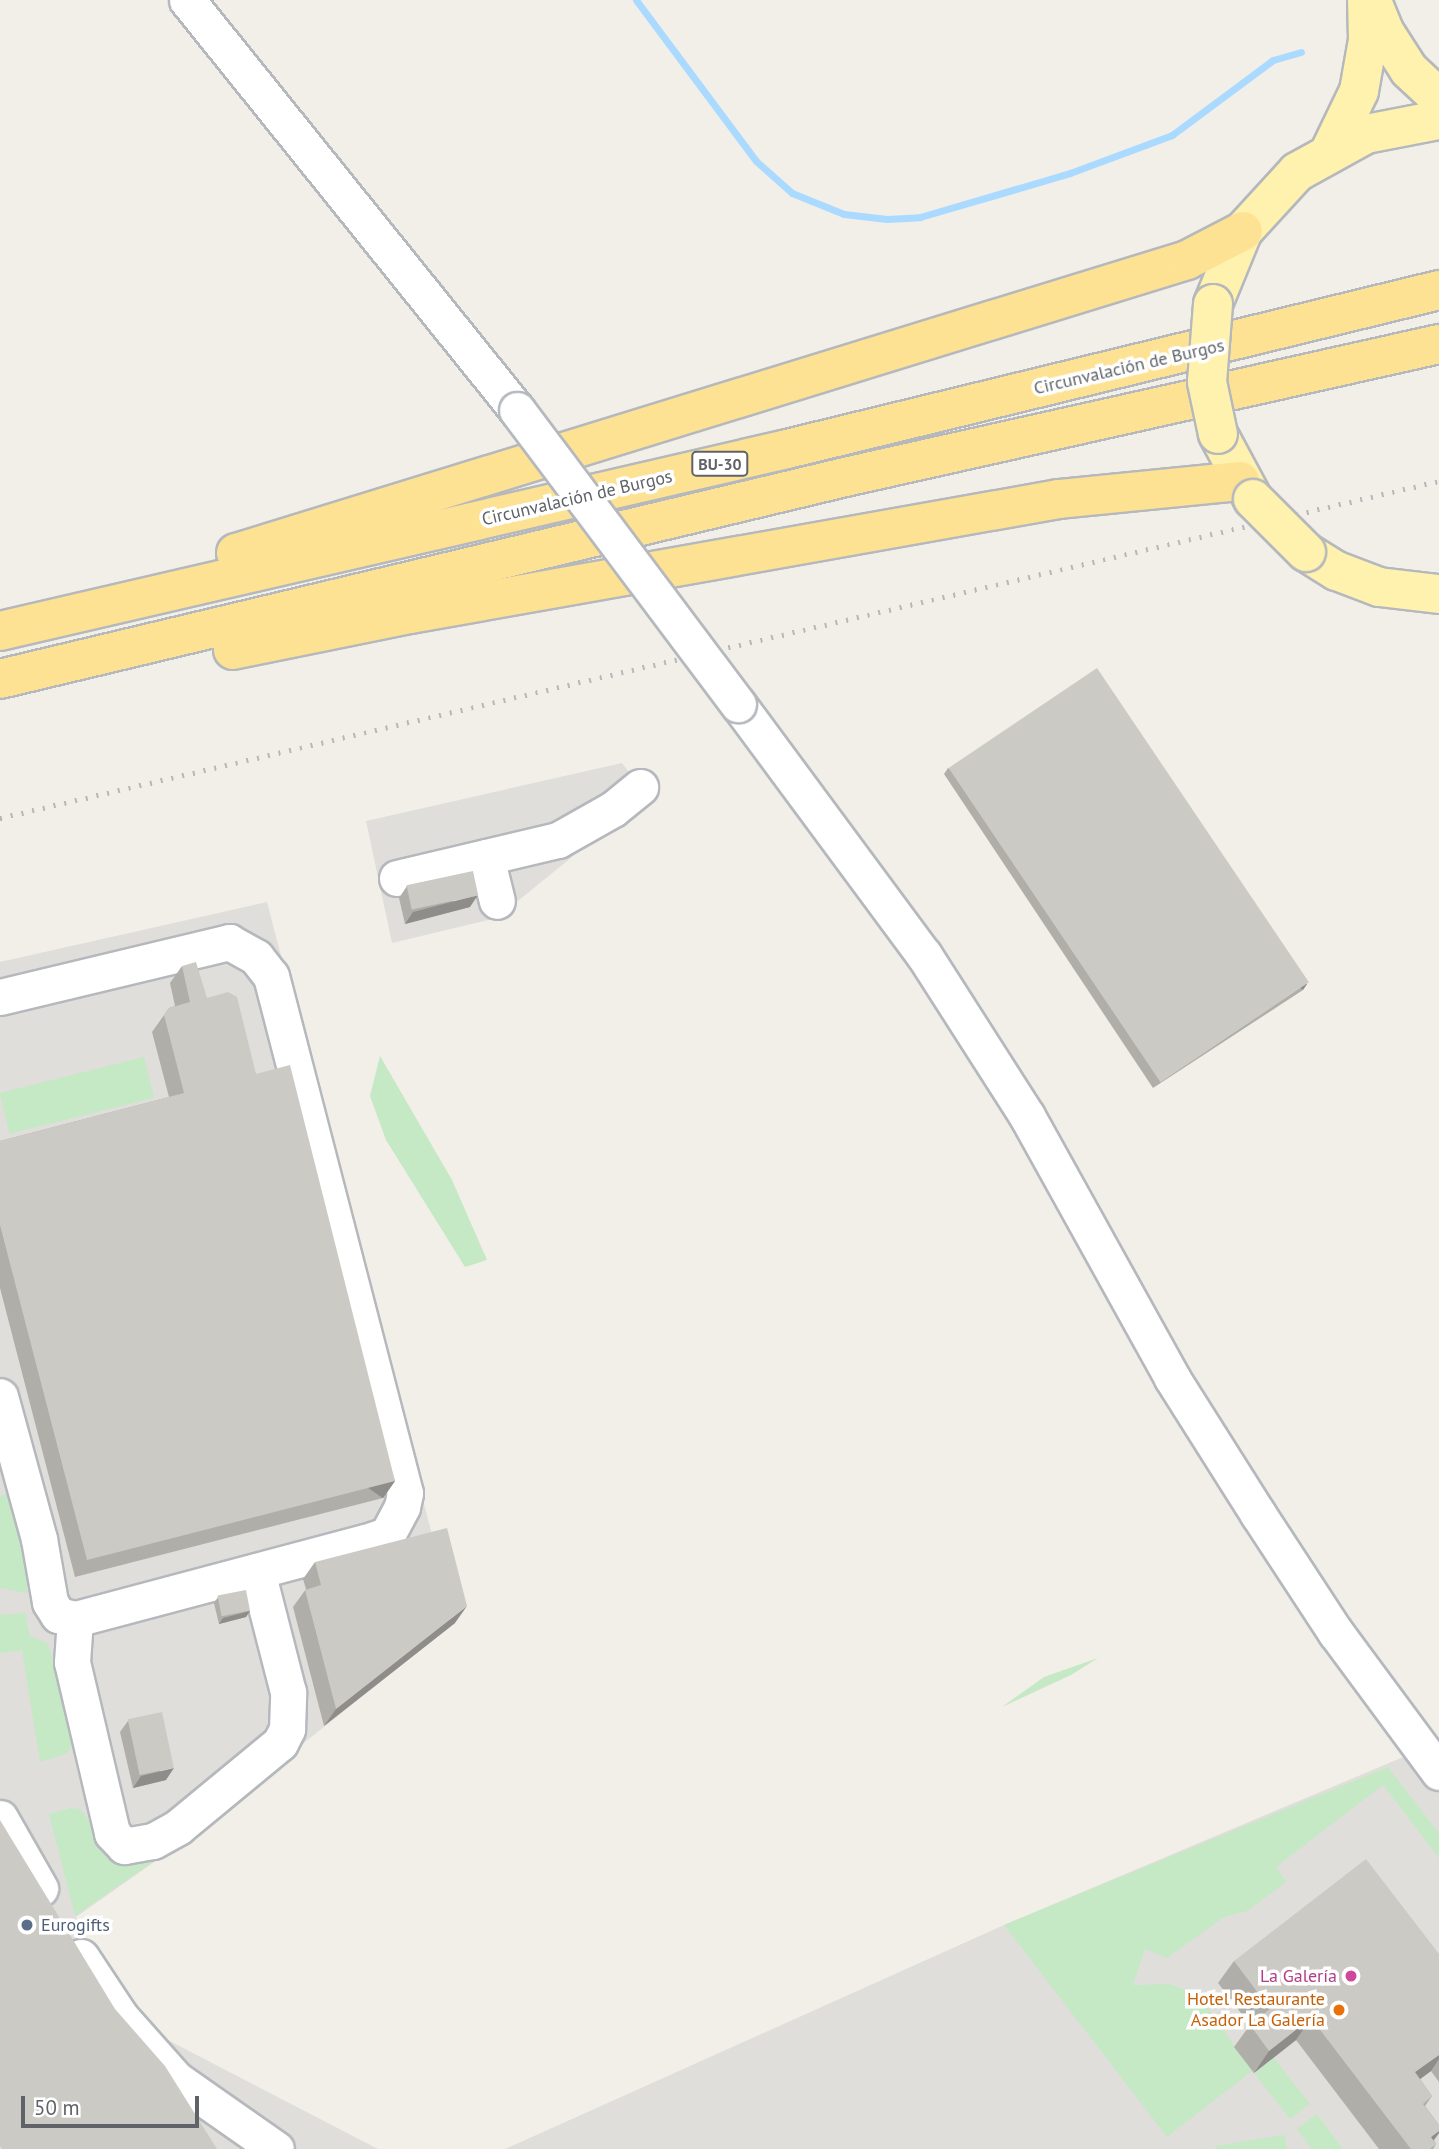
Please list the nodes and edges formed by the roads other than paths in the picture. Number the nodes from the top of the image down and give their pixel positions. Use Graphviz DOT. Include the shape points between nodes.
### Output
graph roads {
  1 [pos="187,0"];
  2 [pos="1369,0"];
  3 [pos="1439,98"];
  4 [pos="1439,120"];
  5 [pos="1331,149"];
  6 [pos="1243,232"];
  7 [pos="1439,290"];
  8 [pos="1439,344"];
  9 [pos="1247,490"];
  10 [pos="1439,594"];
  11 [pos="0,629"];
  12 [pos="0,679"];
  13 [pos="0,688"];
  14 [pos="640,787"];
  15 [pos="486,857"];
  16 [pos="397,878"];
  17 [pos="497,901"];
  18 [pos="0,997"];
  19 [pos="0,1396"];
  20 [pos="257,1571"];
  21 [pos="50,1608"];
  22 [pos="1439,1772"];
  23 [pos="0,1818"];
  24 [pos="276,2149"];
  1 -- 22 [label="street, bridge" via="517,410 924,955 1027,1116 1172,1378 1336,1633"];
  2 -- 3 [label="main road" via="1409,70"];
  2 -- 5 [label="main road" via="1359,91"];
  4 -- 5 [label="main road" via="1378,131"];
  5 -- 6 [label="main road" via="1297,172"];
  6 -- 9 [label="main road, bridge" via="1213,304 1206,356 1219,433"];
  6 -- 11 [label="highway" via="1187,260"];
  7 -- 11 [label="highway, Circunvalación de Burgos / BU-30" via="787,449"];
  8 -- 12 [label="highway, BU-30" via="858,474"];
  9 -- 10 [label="main road, bridge" via="1306,552 1337,571 1378,587"];
  9 -- 13 [label="highway" via="1059,499 410,614 85,680"];
  14 -- 15 [label="street" via="613,809 558,840"];
  15 -- 16 [label="street"];
  15 -- 17 [label="street"];
  18 -- 20 [label="street" via="229,942 256,957 271,976 405,1493 397,1522 387,1535"];
  19 -- 21 [label="street" via="39,1539"];
  20 -- 21 [label="street"];
  20 -- 21 [label="street" via="288,1692 288,1729 270,1751 178,1827 153,1841 124,1846 112,1833 72,1662"];
  23 -- 24 [label="street" via="58,1921 120,2016 176,2079"];
}
